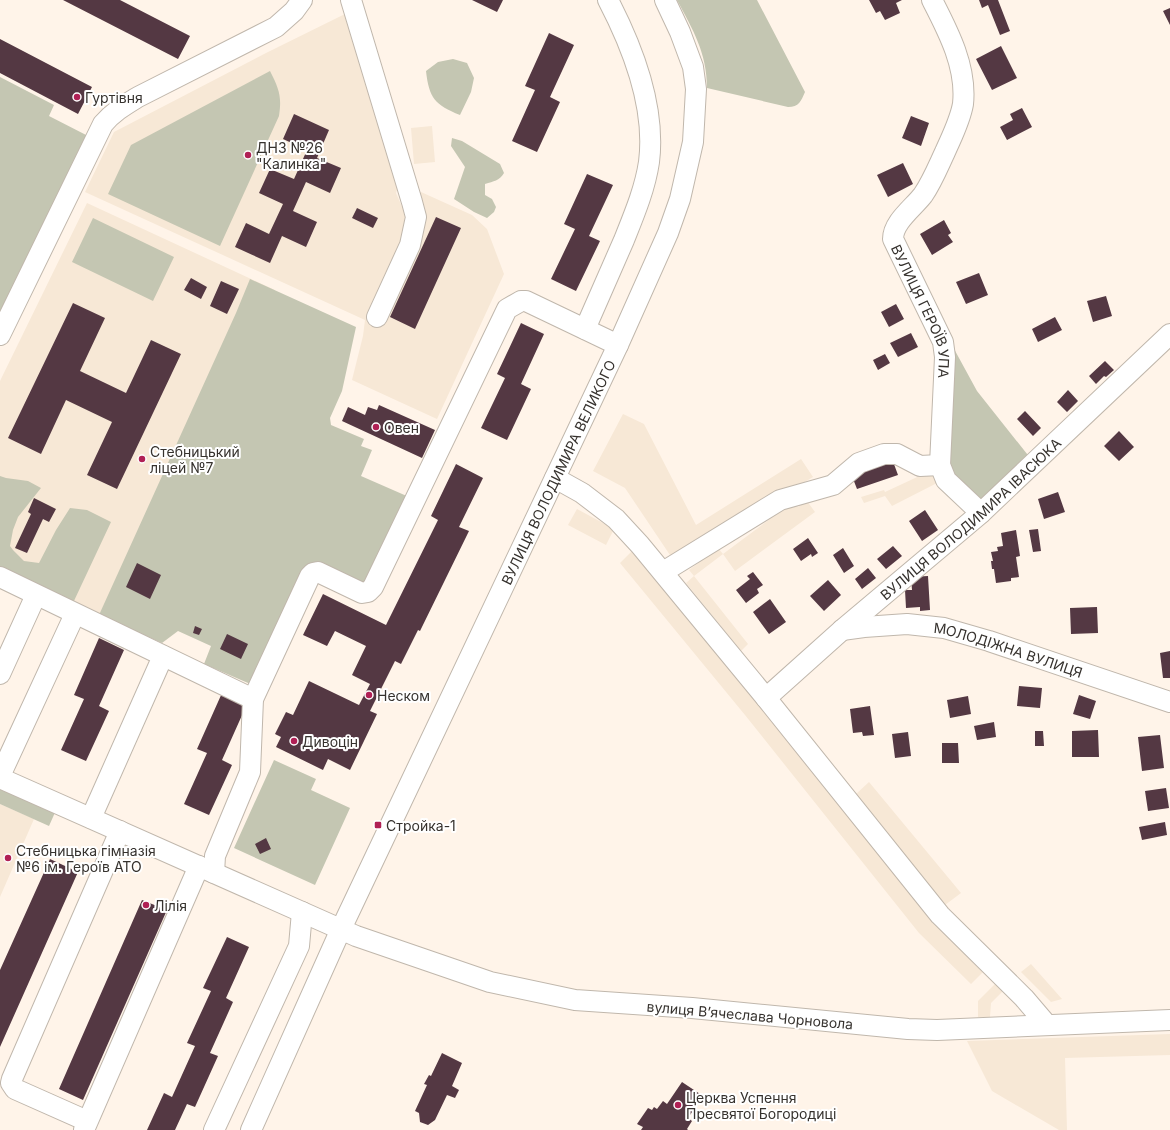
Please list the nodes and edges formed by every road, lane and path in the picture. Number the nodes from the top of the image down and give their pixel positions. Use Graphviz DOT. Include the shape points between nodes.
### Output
graph roads {
  1 [pos="302,0"];
  2 [pos="351,0"];
  3 [pos="608,0"];
  4 [pos="665,0"];
  5 [pos="932,0"];
  6 [pos="377,317"];
  7 [pos="585,329"];
  8 [pos="1170,334"];
  9 [pos="0,335"];
  10 [pos="618,345"];
  11 [pos="940,465"];
  12 [pos="555,478"];
  13 [pos="981,513"];
  14 [pos="663,572"];
  15 [pos="0,577"];
  16 [pos="36,595"];
  17 [pos="75,614"];
  18 [pos="842,630"];
  19 [pos="163,656"];
  20 [pos="0,674"];
  21 [pos="766,698"];
  22 [pos="253,699"];
  23 [pos="1170,702"];
  24 [pos="0,777"];
  25 [pos="91,818"];
  26 [pos="120,831"];
  27 [pos="207,870"];
  28 [pos="302,912"];
  29 [pos="341,929"];
  30 [pos="1170,1020"];
  31 [pos="1047,1025"];
  32 [pos="86,1126"];
  33 [pos="214,1130"];
  34 [pos="251,1130"];
  1 -- 9 [label="street" via="276,27 138,97 111,114 103,124"];
  2 -- 6 [label="street" via="416,217 410,244"];
  3 -- 7 [label="street" via="623,29 642,81 648,122 649,161 633,218"];
  4 -- 10 [label="street, ВУЛИЦЯ ВОЛОДИМИРА ВЕЛИКОГО" via="692,67 696,89 693,142 680,199 668,233"];
  5 -- 11 [label="street, ВУЛИЦЯ ГЕРОЇВ УПА" via="958,60 963,84 963,104 957,125 933,178 923,195 895,229 893,239 945,349"];
  7 -- 10 [label="street"];
  7 -- 22 [label="street" via="526,301 507,309 373,587 368,592 362,592 318,572 313,573"];
  8 -- 13 [label="street, ВУЛИЦЯ ВОЛОДИМИРА ІВАСЮКА"];
  10 -- 12 [label="street, ВУЛИЦЯ ВОЛОДИМИРА ВЕЛИКОГО"];
  11 -- 13 [label="street, ВУЛИЦЯ ГЕРОЇВ УПА" via="946,480"];
  11 -- 14 [label="street" via="920,466 897,454 884,454 859,463 833,485 780,500"];
  12 -- 14 [label="street" via="582,493 616,519"];
  12 -- 29 [label="street, ВУЛИЦЯ ВОЛОДИМИРА ВЕЛИКОГО"];
  13 -- 18 [label="street, ВУЛИЦЯ ВОЛОДИМИРА ІВАСЮКА"];
  14 -- 21 [label="street"];
  15 -- 16 [label="street"];
  16 -- 17 [label="street"];
  16 -- 20 [label="street"];
  17 -- 19 [label="street"];
  17 -- 24 [label="street"];
  18 -- 21 [label="street, ВУЛИЦЯ ВОЛОДИМИРА ІВАСЮКА"];
  18 -- 23 [label="street, МОЛОДІЖНА ВУЛИЦЯ" via="907,624 944,628"];
  19 -- 22 [label="street"];
  19 -- 25 [label="street"];
  21 -- 31 [label="street" via="940,915 1024,998"];
  22 -- 27 [label="street" via="250,772 216,856"];
  24 -- 25 [label="street, вулиця Вʼячеслава Чорновола"];
  25 -- 26 [label="street, вулиця Вʼячеслава Чорновола"];
  26 -- 27 [label="street, вулиця Вʼячеслава Чорновола"];
  26 -- 32 [label="street" via="11,1083 15,1089"];
  27 -- 28 [label="street, вулиця Вʼячеслава Чорновола"];
  27 -- 32 [label="street"];
  28 -- 29 [label="street, вулиця Вʼячеслава Чорновола"];
  28 -- 33 [label="street" via="299,946"];
  29 -- 31 [label="street, вулиця Вʼячеслава Чорновола" via="486,981 575,1000 692,1008 908,1029"];
  29 -- 34 [label="street, ВУЛИЦЯ ВОЛОДИМИРА ВЕЛИКОГО"];
  30 -- 31 [label="street, вулиця Вʼячеслава Чорновола"];
}
